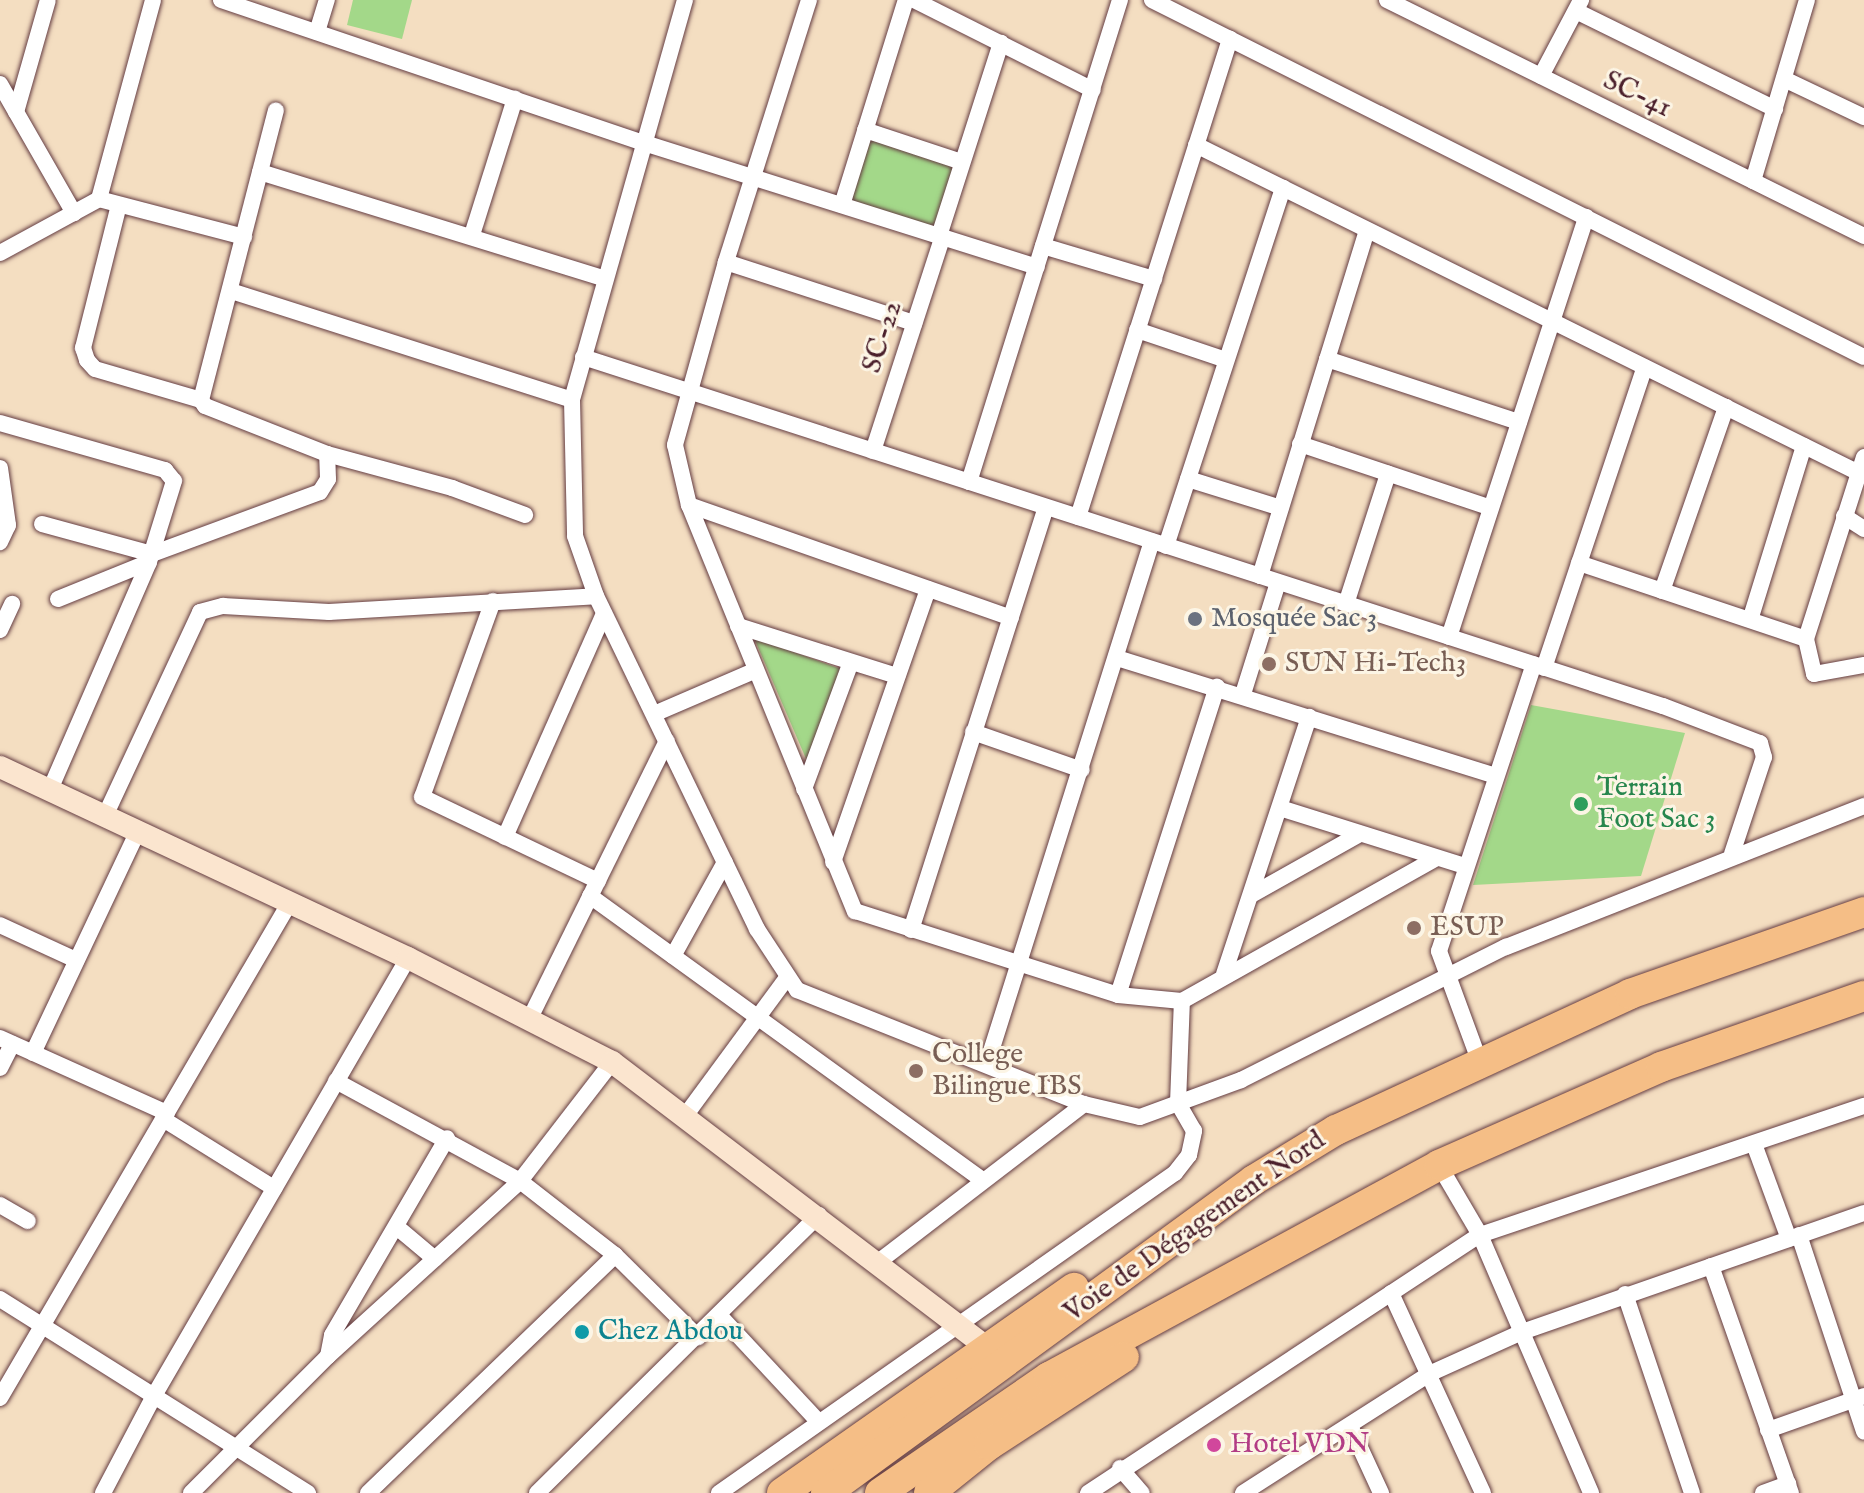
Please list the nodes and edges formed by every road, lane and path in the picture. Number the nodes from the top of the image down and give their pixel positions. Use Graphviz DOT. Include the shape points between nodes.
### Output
graph roads {
  1 [pos="48,0"];
  2 [pos="153,0"];
  3 [pos="221,0"];
  4 [pos="327,0"];
  5 [pos="685,0"];
  6 [pos="809,0"];
  7 [pos="906,0"];
  8 [pos="914,0"];
  9 [pos="1120,0"];
  10 [pos="1152,0"];
  11 [pos="1387,0"];
  12 [pos="1807,0"];
  13 [pos="1579,6"];
  14 [pos="317,32"];
  15 [pos="1230,39"];
  16 [pos="1001,43"];
  17 [pos="1541,76"];
  18 [pos="1784,79"];
  19 [pos="0,84"];
  20 [pos="1093,90"];
  21 [pos="515,99"];
  22 [pos="1775,109"];
  23 [pos="276,111"];
  24 [pos="16,112"];
  25 [pos="1864,117"];
  26 [pos="865,130"];
  27 [pos="641,142"];
  28 [pos="1196,145"];
  29 [pos="962,162"];
  30 [pos="260,172"];
  31 [pos="753,177"];
  32 [pos="1753,181"];
  33 [pos="1283,188"];
  34 [pos="99,199"];
  35 [pos="119,205"];
  36 [pos="842,205"];
  37 [pos="74,213"];
  38 [pos="1586,217"];
  39 [pos="1367,230"];
  40 [pos="472,235"];
  41 [pos="1864,236"];
  42 [pos="244,237"];
  43 [pos="940,237"];
  44 [pos="1043,246"];
  45 [pos="0,253"];
  46 [pos="726,262"];
  47 [pos="1037,267"];
  48 [pos="603,278"];
  49 [pos="1154,279"];
  50 [pos="231,291"];
  51 [pos="1552,321"];
  52 [pos="914,323"];
  53 [pos="1137,330"];
  54 [pos="583,357"];
  55 [pos="1864,357"];
  56 [pos="1327,359"];
  57 [pos="1226,360"];
  58 [pos="1645,367"];
  59 [pos="687,391"];
  60 [pos="201,400"];
  61 [pos="572,400"];
  62 [pos="1726,407"];
  63 [pos="1519,422"];
  64 [pos="0,423"];
  65 [pos="1300,444"];
  66 [pos="1804,446"];
  67 [pos="873,451"];
  68 [pos="327,454"];
  69 [pos="1861,465"];
  70 [pos="0,468"];
  71 [pos="1388,474"];
  72 [pos="1188,479"];
  73 [pos="969,482"];
  74 [pos="689,505"];
  75 [pos="1046,507"];
  76 [pos="1281,508"];
  77 [pos="1491,508"];
  78 [pos="525,515"];
  79 [pos="1844,516"];
  80 [pos="1078,517"];
  81 [pos="42,524"];
  82 [pos="1864,529"];
  83 [pos="0,542"];
  84 [pos="1159,543"];
  85 [pos="151,558"];
  86 [pos="1579,563"];
  87 [pos="1260,576"];
  88 [pos="1278,582"];
  89 [pos="928,589"];
  90 [pos="1662,591"];
  91 [pos="596,596"];
  92 [pos="58,599"];
  93 [pos="493,601"];
  94 [pos="12,604"];
  95 [pos="1346,604"];
  96 [pos="604,614"];
  97 [pos="1751,617"];
  98 [pos="1011,618"];
  99 [pos="738,626"];
  100 [pos="0,630"];
  101 [pos="1449,637"];
  102 [pos="1806,639"];
  103 [pos="1117,658"];
  104 [pos="851,662"];
  105 [pos="1864,665"];
  106 [pos="1539,666"];
  107 [pos="756,670"];
  108 [pos="897,676"];
  109 [pos="1217,687"];
  110 [pos="1243,694"];
  111 [pos="654,714"];
  112 [pos="1309,717"];
  113 [pos="973,732"];
  114 [pos="667,741"];
  115 [pos="0,767"];
  116 [pos="1082,770"];
  117 [pos="1495,776"];
  118 [pos="804,789"];
  119 [pos="50,790"];
  120 [pos="1864,806"];
  121 [pos="1280,808"];
  122 [pos="105,816"];
  123 [pos="138,831"];
  124 [pos="1360,834"];
  125 [pos="505,837"];
  126 [pos="1732,854"];
  127 [pos="1437,858"];
  128 [pos="725,862"];
  129 [pos="833,862"];
  130 [pos="1465,866"];
  131 [pos="594,889"];
  132 [pos="1253,894"];
  133 [pos="290,902"];
  134 [pos="1864,912"];
  135 [pos="0,925"];
  136 [pos="911,930"];
  137 [pos="673,956"];
  138 [pos="408,958"];
  139 [pos="76,960"];
  140 [pos="1019,966"];
  141 [pos="1224,974"];
  142 [pos="1446,977"];
  143 [pos="786,979"];
  144 [pos="1118,995"];
  145 [pos="1864,996"];
  146 [pos="1182,1001"];
  147 [pos="758,1017"];
  148 [pos="529,1020"];
  149 [pos="6,1041"];
  150 [pos="33,1053"];
  151 [pos="1479,1060"];
  152 [pos="612,1062"];
  153 [pos="987,1064"];
  154 [pos="0,1068"];
  155 [pos="336,1081"];
  156 [pos="1178,1103"];
  157 [pos="1084,1104"];
  158 [pos="1864,1106"];
  159 [pos="165,1116"];
  160 [pos="685,1116"];
  161 [pos="447,1138"];
  162 [pos="1754,1144"];
  163 [pos="1439,1165"];
  164 [pos="982,1180"];
  165 [pos="1254,1180"];
  166 [pos="520,1181"];
  167 [pos="274,1188"];
  168 [pos="0,1205"];
  169 [pos="1864,1213"];
  170 [pos="819,1215"];
  171 [pos="28,1221"];
  172 [pos="398,1228"];
  173 [pos="1480,1235"];
  174 [pos="1794,1237"];
  175 [pos="615,1255"];
  176 [pos="435,1259"];
  177 [pos="877,1263"];
  178 [pos="1711,1266"];
  179 [pos="1224,1284"];
  180 [pos="1391,1293"];
  181 [pos="1625,1294"];
  182 [pos="0,1299"];
  183 [pos="720,1316"];
  184 [pos="955,1323"];
  185 [pos="43,1325"];
  186 [pos="1522,1332"];
  187 [pos="698,1337"];
  188 [pos="985,1346"];
  189 [pos="328,1356"];
  190 [pos="1429,1374"];
  191 [pos="155,1394"];
  192 [pos="0,1398"];
  193 [pos="1858,1398"];
  194 [pos="817,1420"];
  195 [pos="1351,1428"];
  196 [pos="1768,1430"];
  197 [pos="1864,1432"];
  198 [pos="239,1445"];
  199 [pos="1120,1468"];
  200 [pos="1789,1488"];
  201 [pos="103,1493"];
  202 [pos="191,1493"];
  203 [pos="308,1493"];
  204 [pos="368,1493"];
  205 [pos="537,1493"];
  206 [pos="719,1493"];
  207 [pos="782,1493"];
  208 [pos="826,1493"];
  209 [pos="880,1493"];
  210 [pos="929,1493"];
  211 [pos="1088,1493"];
  212 [pos="1142,1493"];
  213 [pos="1243,1493"];
  214 [pos="1381,1493"];
  215 [pos="1483,1493"];
  216 [pos="1591,1493"];
  217 [pos="1692,1493"];
  218 [pos="1763,1493"];
  1 -- 24 [label="street"];
  2 -- 34 [label="street"];
  3 -- 14 [label="street"];
  4 -- 14 [label="street"];
  5 -- 27 [label="street"];
  6 -- 31 [label="street"];
  7 -- 26 [label="street"];
  8 -- 16 [label="street"];
  9 -- 20 [label="street"];
  10 -- 15 [label="street"];
  11 -- 17 [label="street, SC-41"];
  12 -- 18 [label="street"];
  13 -- 17 [label="street"];
  13 -- 22 [label="street"];
  14 -- 21 [label="street"];
  15 -- 28 [label="street"];
  15 -- 38 [label="street"];
  16 -- 20 [label="street"];
  16 -- 29 [label="street, SC-22"];
  17 -- 32 [label="street, SC-41"];
  18 -- 22 [label="street"];
  18 -- 25 [label="street"];
  19 -- 24 [label="street"];
  20 -- 44 [label="street"];
  21 -- 27 [label="street"];
  21 -- 40 [label="street"];
  22 -- 32 [label="street"];
  23 -- 30 [label="street"];
  24 -- 37 [label="street"];
  26 -- 29 [label="street"];
  26 -- 36 [label="street"];
  27 -- 31 [label="street"];
  27 -- 48 [label="street"];
  28 -- 33 [label="street"];
  28 -- 49 [label="street"];
  29 -- 43 [label="street, SC-22"];
  30 -- 40 [label="street"];
  30 -- 42 [label="street"];
  31 -- 36 [label="street"];
  31 -- 46 [label="street"];
  32 -- 41 [label="street, SC-41"];
  33 -- 39 [label="street"];
  33 -- 57 [label="street"];
  34 -- 35 [label="street"];
  34 -- 37 [label="street"];
  35 -- 42 [label="street"];
  35 -- 60 [label="street" via="83,348 87,360 95,369"];
  36 -- 43 [label="street"];
  37 -- 45 [label="street"];
  38 -- 51 [label="street"];
  38 -- 55 [label="street"];
  39 -- 51 [label="street"];
  39 -- 56 [label="street"];
  40 -- 48 [label="street"];
  42 -- 50 [label="street"];
  43 -- 47 [label="street"];
  43 -- 52 [label="street, SC-22"];
  44 -- 47 [label="street"];
  44 -- 49 [label="street"];
  46 -- 52 [label="street"];
  46 -- 59 [label="street"];
  47 -- 73 [label="street"];
  48 -- 54 [label="street"];
  49 -- 53 [label="street"];
  50 -- 60 [label="street"];
  50 -- 61 [label="street"];
  51 -- 58 [label="street"];
  51 -- 63 [label="street"];
  52 -- 67 [label="street, SC-22"];
  53 -- 57 [label="street"];
  53 -- 80 [label="street"];
  54 -- 59 [label="street"];
  54 -- 61 [label="street"];
  56 -- 63 [label="street"];
  56 -- 65 [label="street"];
  57 -- 72 [label="street"];
  58 -- 62 [label="street"];
  58 -- 86 [label="street"];
  59 -- 67 [label="street"];
  59 -- 74 [label="street" via="675,445"];
  60 -- 68 [label="street"];
  61 -- 91 [label="street" via="575,536"];
  62 -- 66 [label="street"];
  62 -- 90 [label="street"];
  63 -- 77 [label="street"];
  64 -- 85 [label="street" via="169,472 174,481"];
  65 -- 71 [label="street"];
  65 -- 76 [label="street"];
  66 -- 69 [label="street"];
  66 -- 97 [label="street"];
  67 -- 73 [label="street"];
  68 -- 78 [label="street" via="452,488"];
  68 -- 85 [label="street" via="328,479 320,492"];
  69 -- 79 [label="street"];
  70 -- 83 [label="street" via="8,525"];
  71 -- 77 [label="street"];
  71 -- 95 [label="street"];
  72 -- 76 [label="street"];
  72 -- 84 [label="street"];
  73 -- 75 [label="street"];
  74 -- 89 [label="street"];
  74 -- 99 [label="street"];
  75 -- 80 [label="street"];
  75 -- 98 [label="street"];
  76 -- 87 [label="street"];
  77 -- 101 [label="street"];
  79 -- 82 [label="street"];
  79 -- 102 [label="street"];
  80 -- 84 [label="street"];
  81 -- 85 [label="street"];
  84 -- 87 [label="street"];
  84 -- 103 [label="street"];
  85 -- 92 [label="street"];
  85 -- 119 [label="street"];
  86 -- 90 [label="street"];
  86 -- 106 [label="street"];
  87 -- 88 [label="street"];
  88 -- 95 [label="street"];
  88 -- 110 [label="street"];
  89 -- 98 [label="street"];
  89 -- 108 [label="street"];
  90 -- 97 [label="street"];
  91 -- 93 [label="street"];
  91 -- 96 [label="street"];
  93 -- 122 [label="street" via="329,612 223,606 200,612"];
  93 -- 125 [label="street" via="422,797"];
  94 -- 100 [label="street"];
  95 -- 101 [label="street"];
  96 -- 111 [label="street"];
  96 -- 125 [label="street"];
  97 -- 102 [label="street"];
  98 -- 113 [label="street"];
  99 -- 104 [label="street"];
  99 -- 107 [label="street"];
  101 -- 106 [label="street"];
  102 -- 105 [label="street" via="1814,674"];
  103 -- 109 [label="street"];
  103 -- 116 [label="street"];
  104 -- 108 [label="street"];
  104 -- 118 [label="street"];
  106 -- 117 [label="street"];
  106 -- 126 [label="street" via="1760,743 1764,757"];
  107 -- 111 [label="street"];
  107 -- 118 [label="street"];
  108 -- 129 [label="street"];
  109 -- 110 [label="street"];
  109 -- 144 [label="street"];
  110 -- 112 [label="street"];
  111 -- 114 [label="street"];
  112 -- 117 [label="street"];
  112 -- 121 [label="street"];
  113 -- 116 [label="street"];
  113 -- 136 [label="street"];
  114 -- 128 [label="street"];
  114 -- 131 [label="street"];
  115 -- 119 [label="street"];
  116 -- 140 [label="street"];
  117 -- 130 [label="street"];
  118 -- 129 [label="street"];
  119 -- 122 [label="street"];
  120 -- 126 [label="street"];
  121 -- 124 [label="street"];
  121 -- 132 [label="street"];
  122 -- 123 [label="street"];
  123 -- 133 [label="street"];
  123 -- 139 [label="street"];
  124 -- 127 [label="street"];
  124 -- 132 [label="street"];
  125 -- 131 [label="street"];
  126 -- 142 [label="street"];
  127 -- 130 [label="street"];
  127 -- 141 [label="street"];
  128 -- 137 [label="street"];
  128 -- 143 [label="street"];
  129 -- 136 [label="street" via="855,911"];
  130 -- 142 [label="street" via="1442,931 1439,951"];
  131 -- 137 [label="street"];
  131 -- 148 [label="street"];
  132 -- 141 [label="street"];
  133 -- 138 [label="street"];
  133 -- 159 [label="street"];
  134 -- 151 [label="highway, Voie de Dégagement Nord" via="1630,994"];
  135 -- 139 [label="street"];
  136 -- 140 [label="street"];
  137 -- 147 [label="street"];
  138 -- 148 [label="street"];
  138 -- 155 [label="street"];
  139 -- 150 [label="street"];
  140 -- 144 [label="street"];
  140 -- 153 [label="street"];
  141 -- 146 [label="street"];
  142 -- 151 [label="street"];
  142 -- 156 [label="street" via="1241,1080"];
  143 -- 147 [label="street"];
  143 -- 153 [label="street" via="838,1008"];
  144 -- 146 [label="street"];
  145 -- 163 [label="highway, Voie de Dégagement Nord" via="1661,1067"];
  146 -- 156 [label="street"];
  147 -- 160 [label="street"];
  147 -- 164 [label="street"];
  148 -- 152 [label="street"];
  149 -- 150 [label="street"];
  149 -- 154 [label="street"];
  150 -- 159 [label="street"];
  151 -- 165 [label="highway, Voie de Dégagement Nord" via="1336,1130"];
  152 -- 160 [label="street"];
  152 -- 166 [label="street"];
  153 -- 157 [label="street"];
  155 -- 161 [label="street"];
  155 -- 167 [label="street"];
  156 -- 157 [label="street" via="1140,1117"];
  156 -- 184 [label="street" via="1194,1131 1189,1155 1175,1173"];
  157 -- 164 [label="street"];
  158 -- 162 [label="street"];
  159 -- 167 [label="street"];
  159 -- 185 [label="street"];
  160 -- 170 [label="street"];
  161 -- 166 [label="street"];
  161 -- 172 [label="street"];
  162 -- 173 [label="street"];
  162 -- 174 [label="street"];
  163 -- 173 [label="street"];
  163 -- 179 [label="highway, Voie de Dégagement Nord"];
  164 -- 177 [label="street"];
  165 -- 188 [label="highway" via="1187,1213"];
  165 -- 208 [label="highway, Voie de Dégagement Nord"];
  166 -- 175 [label="street"];
  166 -- 176 [label="street"];
  167 -- 191 [label="street"];
  168 -- 171 [label="street"];
  169 -- 174 [label="street"];
  170 -- 177 [label="street"];
  170 -- 183 [label="street"];
  172 -- 176 [label="street"];
  172 -- 189 [label="street" via="332,1335"];
  173 -- 180 [label="street"];
  173 -- 186 [label="street"];
  174 -- 178 [label="street"];
  174 -- 193 [label="street"];
  175 -- 187 [label="street"];
  175 -- 204 [label="street"];
  176 -- 189 [label="street"];
  177 -- 184 [label="street"];
  178 -- 181 [label="street"];
  178 -- 196 [label="street"];
  179 -- 209 [label="highway, Voie de Dégagement Nord" via="1049,1377"];
  179 -- 210 [label="highway" via="989,1445"];
  180 -- 190 [label="street"];
  180 -- 199 [label="street"];
  181 -- 186 [label="street"];
  181 -- 217 [label="street"];
  182 -- 185 [label="street"];
  183 -- 187 [label="street"];
  183 -- 194 [label="street"];
  184 -- 188 [label="street"];
  184 -- 194 [label="street"];
  185 -- 191 [label="street"];
  185 -- 192 [label="street"];
  186 -- 190 [label="street"];
  186 -- 216 [label="street"];
  187 -- 205 [label="street"];
  188 -- 207 [label="highway"];
  189 -- 198 [label="street"];
  190 -- 195 [label="street"];
  190 -- 215 [label="street"];
  191 -- 198 [label="street"];
  191 -- 201 [label="street"];
  193 -- 196 [label="street"];
  193 -- 197 [label="street"];
  194 -- 206 [label="street"];
  195 -- 213 [label="street"];
  195 -- 214 [label="street"];
  196 -- 200 [label="street"];
  198 -- 202 [label="street"];
  198 -- 203 [label="street"];
  199 -- 211 [label="street"];
  199 -- 212 [label="street"];
  200 -- 218 [label="street"];
}
